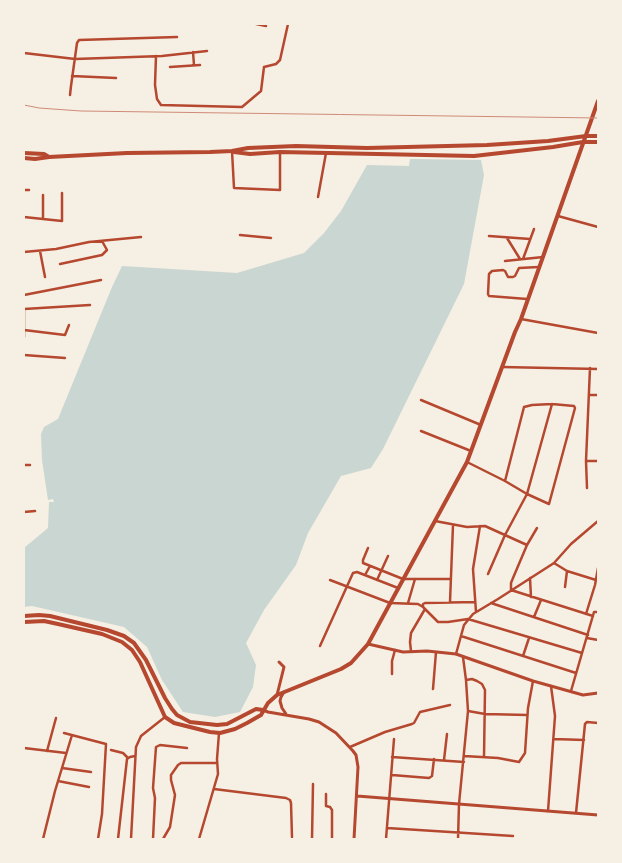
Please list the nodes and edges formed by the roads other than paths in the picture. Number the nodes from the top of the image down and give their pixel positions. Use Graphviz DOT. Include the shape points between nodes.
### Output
graph roads {
  1 [pos="256,24"];
  2 [pos="288,24"];
  3 [pos="266,26"];
  4 [pos="177,36"];
  5 [pos="207,51"];
  6 [pos="193,52"];
  7 [pos="24,53"];
  8 [pos="156,56"];
  9 [pos="75,59"];
  10 [pos="194,65"];
  11 [pos="200,65"];
  12 [pos="170,67"];
  13 [pos="72,76"];
  14 [pos="116,78"];
  15 [pos="70,95"];
  16 [pos="598,101"];
  17 [pos="586,136"];
  18 [pos="598,136"];
  19 [pos="583,142"];
  20 [pos="598,142"];
  21 [pos="504,144"];
  22 [pos="232,152"];
  23 [pos="280,152"];
  24 [pos="24,153"];
  25 [pos="326,153"];
  26 [pos="505,153"];
  27 [pos="49,157"];
  28 [pos="24,158"];
  29 [pos="24,190"];
  30 [pos="29,190"];
  31 [pos="62,193"];
  32 [pos="43,195"];
  33 [pos="318,197"];
  34 [pos="557,216"];
  35 [pos="24,217"];
  36 [pos="43,219"];
  37 [pos="598,226"];
  38 [pos="534,229"];
  39 [pos="240,235"];
  40 [pos="489,236"];
  41 [pos="141,237"];
  42 [pos="271,238"];
  43 [pos="506,238"];
  44 [pos="530,239"];
  45 [pos="102,241"];
  46 [pos="40,251"];
  47 [pos="24,252"];
  48 [pos="543,257"];
  49 [pos="521,259"];
  50 [pos="505,261"];
  51 [pos="60,264"];
  52 [pos="539,267"];
  53 [pos="45,277"];
  54 [pos="101,280"];
  55 [pos="24,295"];
  56 [pos="528,300"];
  57 [pos="90,305"];
  58 [pos="24,309"];
  59 [pos="521,319"];
  60 [pos="69,325"];
  61 [pos="24,330"];
  62 [pos="598,332"];
  63 [pos="24,337"];
  64 [pos="24,355"];
  65 [pos="65,358"];
  66 [pos="502,367"];
  67 [pos="590,368"];
  68 [pos="598,369"];
  69 [pos="589,395"];
  70 [pos="598,395"];
  71 [pos="421,400"];
  72 [pos="552,404"];
  73 [pos="481,425"];
  74 [pos="422,432"];
  75 [pos="471,451"];
  76 [pos="586,461"];
  77 [pos="598,461"];
  78 [pos="467,462"];
  79 [pos="24,465"];
  80 [pos="30,465"];
  81 [pos="505,481"];
  82 [pos="587,488"];
  83 [pos="527,494"];
  84 [pos="35,511"];
  85 [pos="24,512"];
  86 [pos="434,521"];
  87 [pos="598,521"];
  88 [pos="453,525"];
  89 [pos="480,526"];
  90 [pos="592,526"];
  91 [pos="598,527"];
  92 [pos="537,528"];
  93 [pos="505,535"];
  94 [pos="527,545"];
  95 [pos="368,548"];
  96 [pos="388,556"];
  97 [pos="554,563"];
  98 [pos="370,566"];
  99 [pos="598,568"];
  100 [pos="381,570"];
  101 [pos="567,571"];
  102 [pos="488,574"];
  103 [pos="366,575"];
  104 [pos="530,578"];
  105 [pos="403,579"];
  106 [pos="415,579"];
  107 [pos="450,579"];
  108 [pos="330,580"];
  109 [pos="377,580"];
  110 [pos="596,580"];
  111 [pos="596,585"];
  112 [pos="347,586"];
  113 [pos="565,587"];
  114 [pos="398,588"];
  115 [pos="511,590"];
  116 [pos="531,596"];
  117 [pos="541,600"];
  118 [pos="450,602"];
  119 [pos="475,602"];
  120 [pos="390,603"];
  121 [pos="408,603"];
  122 [pos="491,603"];
  123 [pos="424,608"];
  124 [pos="476,612"];
  125 [pos="598,612"];
  126 [pos="586,614"];
  127 [pos="24,616"];
  128 [pos="593,616"];
  129 [pos="534,617"];
  130 [pos="468,619"];
  131 [pos="24,622"];
  132 [pos="461,636"];
  133 [pos="530,637"];
  134 [pos="587,637"];
  135 [pos="598,640"];
  136 [pos="368,644"];
  137 [pos="320,646"];
  138 [pos="395,650"];
  139 [pos="411,651"];
  140 [pos="436,652"];
  141 [pos="582,653"];
  142 [pos="456,654"];
  143 [pos="523,656"];
  144 [pos="463,657"];
  145 [pos="279,662"];
  146 [pos="576,673"];
  147 [pos="392,674"];
  148 [pos="466,680"];
  149 [pos="533,680"];
  150 [pos="550,686"];
  151 [pos="433,689"];
  152 [pos="571,691"];
  153 [pos="284,692"];
  154 [pos="598,693"];
  155 [pos="277,696"];
  156 [pos="450,705"];
  157 [pos="263,710"];
  158 [pos="468,711"];
  159 [pos="286,714"];
  160 [pos="485,714"];
  161 [pos="528,715"];
  162 [pos="165,717"];
  163 [pos="56,718"];
  164 [pos="598,723"];
  165 [pos="64,732"];
  166 [pos="220,733"];
  167 [pos="446,734"];
  168 [pos="72,735"];
  169 [pos="394,739"];
  170 [pos="554,739"];
  171 [pos="584,740"];
  172 [pos="350,747"];
  173 [pos="24,748"];
  174 [pos="187,748"];
  175 [pos="111,750"];
  176 [pos="47,751"];
  177 [pos="66,754"];
  178 [pos="135,756"];
  179 [pos="464,756"];
  180 [pos="392,757"];
  181 [pos="484,757"];
  182 [pos="128,758"];
  183 [pos="434,759"];
  184 [pos="444,760"];
  185 [pos="464,762"];
  186 [pos="217,763"];
  187 [pos="62,768"];
  188 [pos="91,772"];
  189 [pos="392,776"];
  190 [pos="58,781"];
  191 [pos="313,784"];
  192 [pos="89,787"];
  193 [pos="214,789"];
  194 [pos="326,794"];
  195 [pos="357,796"];
  196 [pos="389,799"];
  197 [pos="460,804"];
  198 [pos="548,811"];
  199 [pos="576,813"];
  200 [pos="598,815"];
  201 [pos="387,828"];
  202 [pos="459,832"];
  203 [pos="513,836"];
  204 [pos="292,837"];
  205 [pos="43,839"];
  206 [pos="98,839"];
  207 [pos="118,839"];
  208 [pos="132,839"];
  209 [pos="153,839"];
  210 [pos="163,839"];
  211 [pos="199,839"];
  212 [pos="312,839"];
  213 [pos="332,839"];
  214 [pos="354,839"];
  215 [pos="386,839"];
  216 [pos="458,839"];
  1 -- 3 [label="street"];
  2 -- 8 [label="street" via="280,60 276,64 264,67 261,91 242,107 161,105 155,85"];
  4 -- 9 [label="street" via="79,40"];
  5 -- 6 [label="street"];
  6 -- 8 [label="street"];
  6 -- 10 [label="street"];
  7 -- 9 [label="street"];
  8 -- 9 [label="street"];
  9 -- 13 [label="street"];
  10 -- 11 [label="street"];
  10 -- 12 [label="street"];
  13 -- 14 [label="street"];
  13 -- 15 [label="street"];
  16 -- 17 [label="main road"];
  17 -- 18 [label="main road"];
  17 -- 19 [label="main road"];
  17 -- 21 [label="main road"];
  19 -- 20 [label="main road"];
  19 -- 26 [label="main road"];
  19 -- 34 [label="main road"];
  21 -- 22 [label="main road" via="248,148"];
  21 -- 26 [label="main road"];
  22 -- 23 [label="main road"];
  22 -- 23 [label="street" via="234,188 280,190"];
  22 -- 27 [label="main road" via="127,152"];
  23 -- 25 [label="main road"];
  24 -- 27 [label="main road" via="44,154"];
  25 -- 26 [label="main road" via="474,156"];
  25 -- 33 [label="street"];
  27 -- 28 [label="main road"];
  29 -- 30 [label="street"];
  31 -- 36 [label="street" via="62,221"];
  32 -- 36 [label="street"];
  34 -- 37 [label="street"];
  34 -- 48 [label="main road"];
  35 -- 36 [label="street"];
  38 -- 44 [label="street"];
  39 -- 42 [label="street"];
  40 -- 43 [label="street"];
  41 -- 45 [label="street"];
  43 -- 44 [label="street"];
  43 -- 49 [label="street"];
  44 -- 49 [label="street"];
  45 -- 46 [label="street"];
  45 -- 51 [label="street" via="107,250 102,254"];
  46 -- 47 [label="street"];
  46 -- 53 [label="street"];
  48 -- 49 [label="street"];
  48 -- 52 [label="main road"];
  49 -- 50 [label="street"];
  52 -- 56 [label="main road"];
  52 -- 56 [label="street" via="519,268 513,277 508,277 503,270 492,271 489,274 489,296"];
  54 -- 55 [label="street"];
  56 -- 59 [label="main road"];
  57 -- 58 [label="street"];
  58 -- 61 [label="street"];
  59 -- 62 [label="street"];
  59 -- 66 [label="main road"];
  60 -- 61 [label="street" via="66,335"];
  61 -- 63 [label="street"];
  64 -- 65 [label="street"];
  66 -- 67 [label="street"];
  66 -- 73 [label="main road"];
  67 -- 68 [label="street"];
  67 -- 69 [label="street"];
  69 -- 70 [label="street"];
  69 -- 76 [label="street"];
  71 -- 73 [label="street"];
  72 -- 81 [label="street" via="524,407"];
  72 -- 83 [label="street"];
  72 -- 83 [label="street" via="572,405 575,408 549,504"];
  73 -- 75 [label="main road"];
  74 -- 75 [label="street"];
  75 -- 78 [label="main road"];
  76 -- 77 [label="street"];
  76 -- 82 [label="street"];
  78 -- 81 [label="street"];
  78 -- 86 [label="main road"];
  79 -- 80 [label="street"];
  81 -- 83 [label="street"];
  83 -- 93 [label="street"];
  84 -- 85 [label="street"];
  86 -- 88 [label="street"];
  86 -- 105 [label="main road"];
  87 -- 90 [label="street"];
  88 -- 89 [label="street"];
  88 -- 107 [label="street"];
  89 -- 93 [label="street"];
  89 -- 119 [label="street" via="473,569"];
  90 -- 91 [label="street"];
  90 -- 97 [label="street" via="570,544"];
  92 -- 94 [label="street"];
  93 -- 94 [label="street"];
  93 -- 102 [label="street"];
  94 -- 115 [label="street" via="511,583"];
  95 -- 98 [label="street" via="363,561"];
  96 -- 100 [label="street"];
  97 -- 101 [label="street"];
  97 -- 104 [label="street"];
  98 -- 100 [label="street"];
  98 -- 103 [label="street"];
  99 -- 110 [label="street"];
  100 -- 105 [label="street"];
  100 -- 109 [label="street"];
  101 -- 110 [label="street"];
  101 -- 113 [label="street"];
  103 -- 109 [label="street"];
  103 -- 112 [label="street" via="355,572"];
  104 -- 115 [label="street"];
  104 -- 116 [label="street"];
  105 -- 106 [label="street"];
  105 -- 114 [label="main road"];
  106 -- 107 [label="street"];
  106 -- 121 [label="street"];
  107 -- 118 [label="street"];
  108 -- 112 [label="street"];
  109 -- 114 [label="street"];
  110 -- 111 [label="street"];
  111 -- 126 [label="street"];
  112 -- 120 [label="street"];
  112 -- 137 [label="street"];
  114 -- 120 [label="main road"];
  115 -- 116 [label="street"];
  115 -- 122 [label="street"];
  116 -- 117 [label="street"];
  117 -- 126 [label="street"];
  117 -- 129 [label="street"];
  118 -- 119 [label="street"];
  118 -- 123 [label="street" via="425,603"];
  119 -- 124 [label="street"];
  120 -- 121 [label="street"];
  120 -- 136 [label="main road"];
  121 -- 123 [label="street" via="418,604"];
  122 -- 124 [label="street"];
  122 -- 129 [label="street"];
  123 -- 130 [label="street" via="438,622"];
  123 -- 139 [label="street" via="411,633"];
  124 -- 130 [label="street"];
  125 -- 128 [label="street" via="594,612"];
  126 -- 128 [label="street"];
  127 -- 157 [label="main road" via="50,616 124,636 134,643 146,660 172,709 190,722 228,724 256,710"];
  128 -- 134 [label="street"];
  129 -- 134 [label="street"];
  130 -- 132 [label="street"];
  130 -- 133 [label="street"];
  131 -- 162 [label="main road" via="44,621 102,634 122,642 132,650 140,662"];
  132 -- 142 [label="street"];
  132 -- 143 [label="street"];
  133 -- 141 [label="street"];
  133 -- 143 [label="street"];
  134 -- 135 [label="street"];
  134 -- 141 [label="street"];
  136 -- 138 [label="street"];
  136 -- 153 [label="main road" via="354,660 341,669"];
  138 -- 139 [label="street"];
  138 -- 147 [label="street"];
  139 -- 140 [label="street"];
  140 -- 142 [label="street"];
  140 -- 151 [label="street"];
  141 -- 146 [label="street"];
  142 -- 144 [label="street"];
  143 -- 146 [label="street"];
  144 -- 148 [label="street"];
  144 -- 149 [label="street"];
  145 -- 155 [label="street" via="284,667"];
  146 -- 152 [label="street"];
  148 -- 158 [label="street"];
  148 -- 160 [label="street" via="472,679 482,684 485,690"];
  149 -- 150 [label="street"];
  149 -- 161 [label="street"];
  150 -- 152 [label="street"];
  150 -- 170 [label="street" via="555,716"];
  152 -- 154 [label="street" via="583,695"];
  153 -- 155 [label="main road"];
  153 -- 159 [label="street" via="280,701"];
  155 -- 157 [label="main road"];
  156 -- 172 [label="street" via="420,712 412,724"];
  157 -- 159 [label="street"];
  157 -- 166 [label="main road" via="247,723"];
  158 -- 160 [label="street"];
  158 -- 179 [label="street"];
  159 -- 172 [label="street" via="319,722 336,732"];
  160 -- 161 [label="street"];
  160 -- 181 [label="street"];
  161 -- 181 [label="street" via="525,753 519,762"];
  162 -- 166 [label="main road" via="174,723"];
  162 -- 178 [label="street" via="141,736"];
  163 -- 176 [label="street"];
  164 -- 171 [label="street" via="585,723"];
  165 -- 168 [label="street"];
  166 -- 186 [label="street"];
  167 -- 184 [label="street"];
  168 -- 177 [label="street"];
  168 -- 206 [label="street" via="106,744"];
  169 -- 180 [label="street"];
  170 -- 171 [label="street"];
  170 -- 198 [label="street"];
  171 -- 199 [label="street"];
  172 -- 195 [label="street" via="357,761"];
  173 -- 176 [label="street"];
  174 -- 209 [label="street" via="160,745 156,747 152,788 155,798"];
  175 -- 182 [label="street" via="123,753"];
  176 -- 177 [label="street"];
  177 -- 187 [label="street"];
  178 -- 182 [label="street"];
  178 -- 208 [label="street"];
  179 -- 181 [label="street"];
  179 -- 185 [label="street"];
  180 -- 183 [label="street"];
  180 -- 189 [label="street"];
  182 -- 207 [label="street"];
  183 -- 184 [label="street"];
  183 -- 189 [label="street" via="432,776 429,778"];
  184 -- 185 [label="street"];
  185 -- 197 [label="street"];
  186 -- 193 [label="street" via="218,774"];
  186 -- 210 [label="street" via="178,765 171,778 175,794 170,827"];
  187 -- 188 [label="street"];
  187 -- 190 [label="street"];
  189 -- 196 [label="street"];
  190 -- 192 [label="street"];
  190 -- 205 [label="street"];
  191 -- 212 [label="street"];
  193 -- 204 [label="street" via="290,800"];
  193 -- 211 [label="street"];
  194 -- 213 [label="street" via="326,806 332,810"];
  195 -- 196 [label="street"];
  195 -- 214 [label="street"];
  196 -- 197 [label="street"];
  196 -- 201 [label="street"];
  197 -- 198 [label="street"];
  197 -- 202 [label="street"];
  198 -- 199 [label="street"];
  199 -- 200 [label="street"];
  201 -- 202 [label="street"];
  201 -- 215 [label="street"];
  202 -- 203 [label="street"];
  202 -- 216 [label="street"];
}
